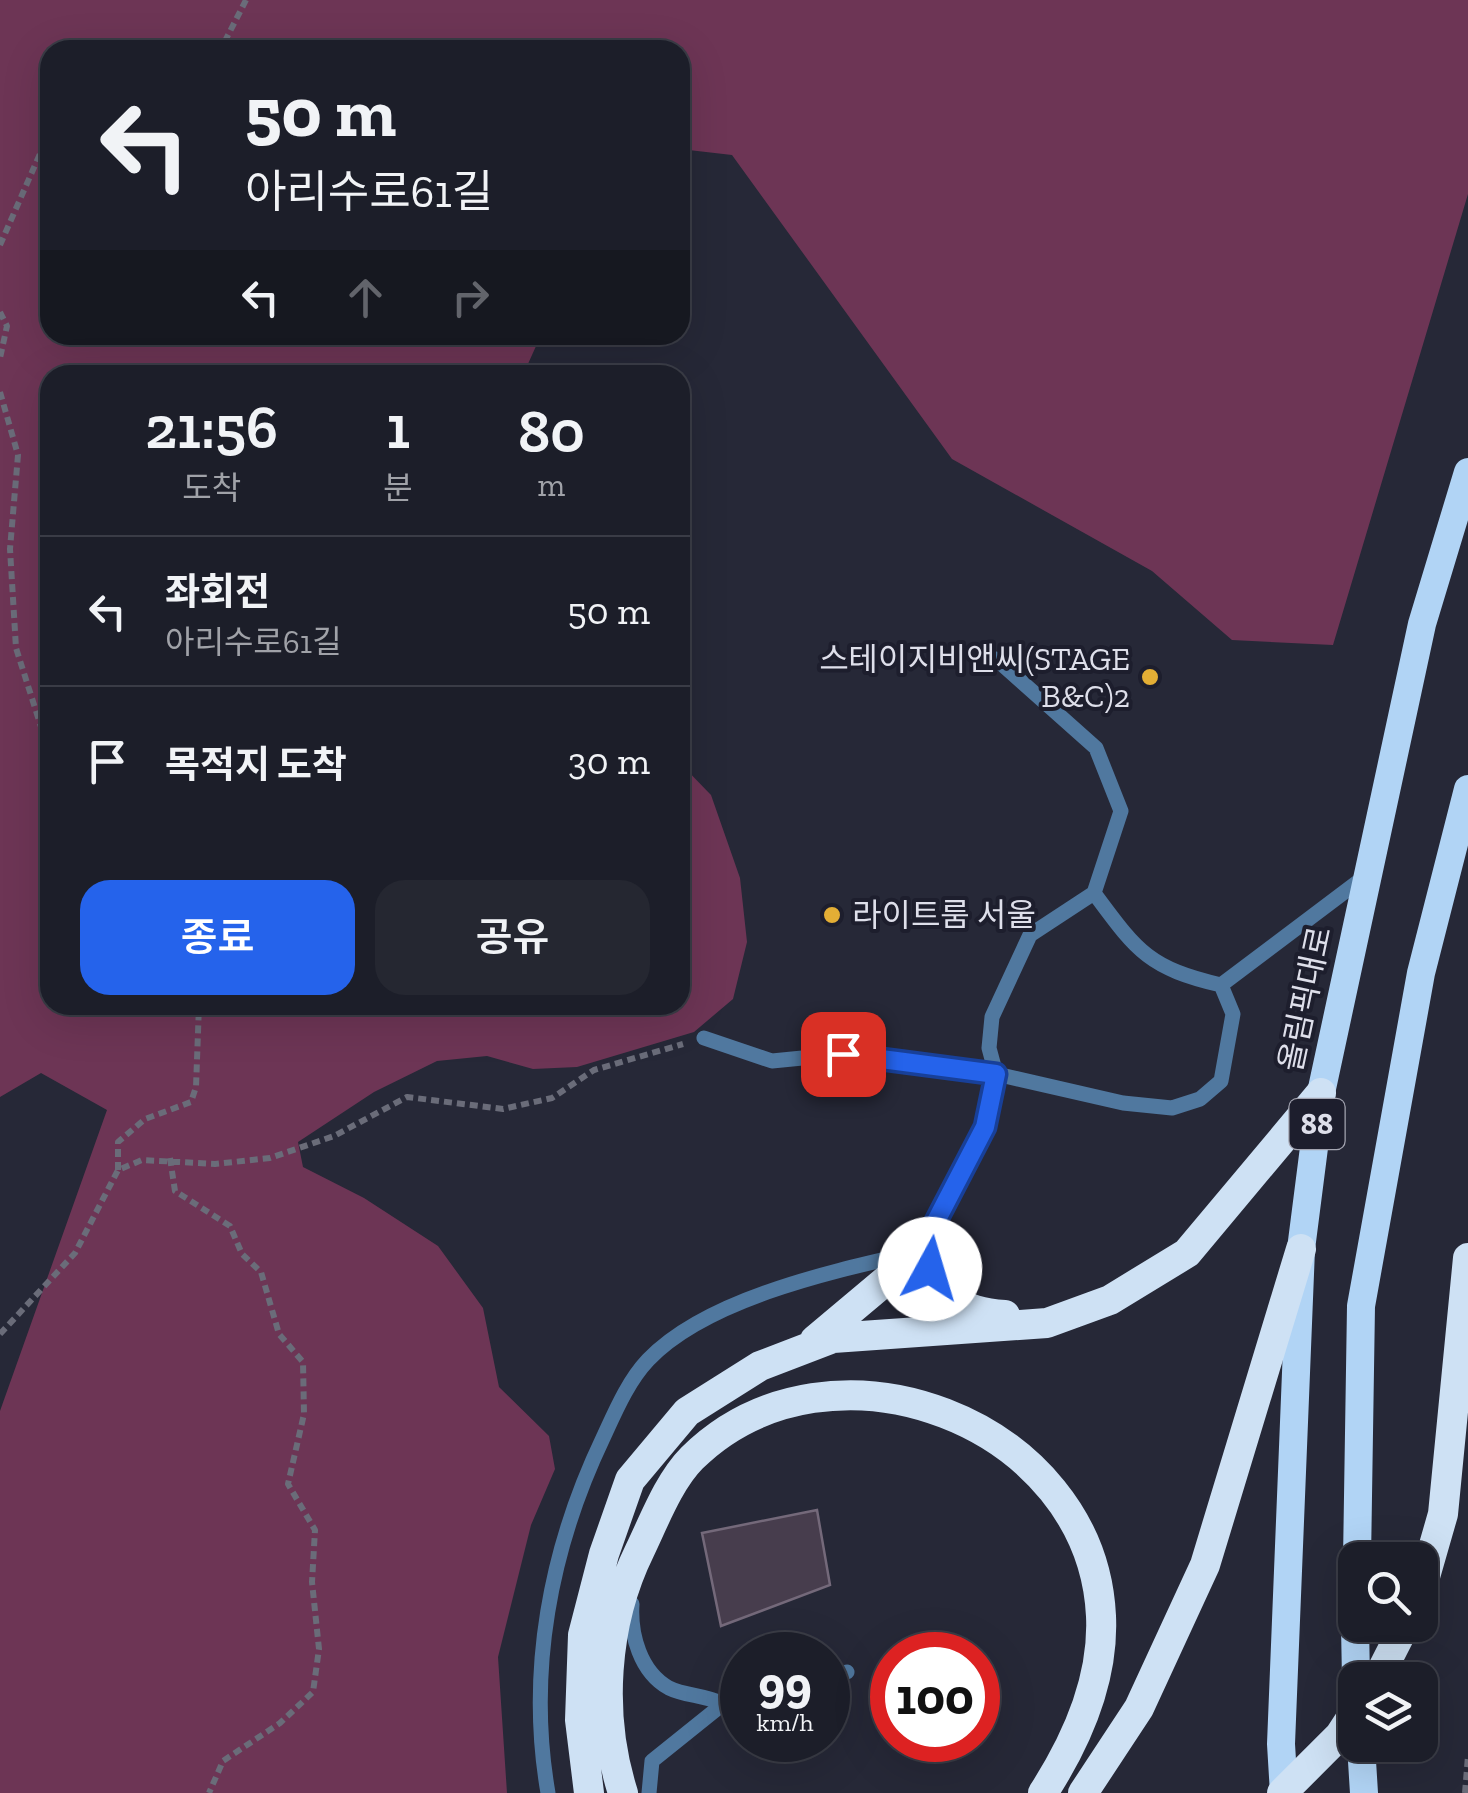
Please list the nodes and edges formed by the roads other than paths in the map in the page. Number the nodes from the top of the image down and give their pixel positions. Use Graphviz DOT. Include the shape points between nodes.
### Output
graph roads {
  1 [pos="1468,472"];
  2 [pos="996,659"];
  3 [pos="1468,789"];
  4 [pos="1367,876"];
  5 [pos="1094,893"];
  6 [pos="1221,985"];
  7 [pos="704,1038"];
  8 [pos="996,1074"];
  9 [pos="1321,1092"];
  10 [pos="1301,1248"];
  11 [pos="921,1250"];
  12 [pos="1468,1258"];
  13 [pos="1058,1319"];
  14 [pos="804,1349"];
  15 [pos="1357,1542"];
  16 [pos="1436,1542"];
  17 [pos="635,1559"];
  18 [pos="720,1703"];
  19 [pos="720,1706"];
  20 [pos="1338,1737"];
  21 [pos="1362,1762"];
  22 [pos="548,1793"];
  23 [pos="589,1793"];
  24 [pos="624,1793"];
  25 [pos="649,1793"];
  26 [pos="1043,1793"];
  27 [pos="1083,1793"];
  28 [pos="1283,1793"];
  29 [pos="1364,1793"];
  1 -- 4 [label="highway, 올림픽대로 / 88" via="1422,624"];
  2 -- 5 [label="lane" via="1096,748 1121,810"];
  3 -- 15 [label="highway, 88" via="1422,973 1360,1306"];
  4 -- 6 [label="lane"];
  4 -- 9 [label="highway, 올림픽대로 / 88"];
  5 -- 6 [label="lane" via="1136,950 1164,968"];
  5 -- 8 [label="lane" via="1030,936 992,1017 989,1048"];
  6 -- 8 [label="lane" via="1233,1014 1230,1051 1221,1081 1200,1099 1172,1108 1123,1102"];
  7 -- 8 [label="lane" via="772,1062 843,1054"];
  8 -- 11 [label="lane" via="985,1127"];
  9 -- 10 [label="highway, 올림픽대로 / 88"];
  9 -- 13 [label="highway" via="1187,1253 1110,1300"];
  10 -- 27 [label="highway" via="1205,1565 1139,1708"];
  10 -- 28 [label="highway, 올림픽대로 / 88"];
  11 -- 13 [label="highway" via="951,1300 986,1314"];
  11 -- 14 [label="highway"];
  11 -- 22 [label="lane" via="746,1300 648,1360 621,1400 567,1527 551,1593 539,1667"];
  12 -- 16 [label="highway" via="1444,1514"];
  13 -- 14 [label="highway" via="833,1338"];
  14 -- 23 [label="highway" via="760,1366 688,1412 630,1480 583,1635 580,1720"];
  17 -- 18 [label="lane" via="630,1631 649,1669 670,1688"];
  17 -- 24 [label="highway" via="612,1636 609,1684 614,1765"];
  17 -- 26 [label="highway" via="690,1460 740,1421 797,1400 863,1394 939,1408 1011,1445 1067,1504 1090,1558 1101,1616 1096,1680"];
  19 -- 25 [label="lane" via="652,1762"];
  20 -- 28 [label="highway, bridge"];
  21 -- 29 [label="highway"];
}
